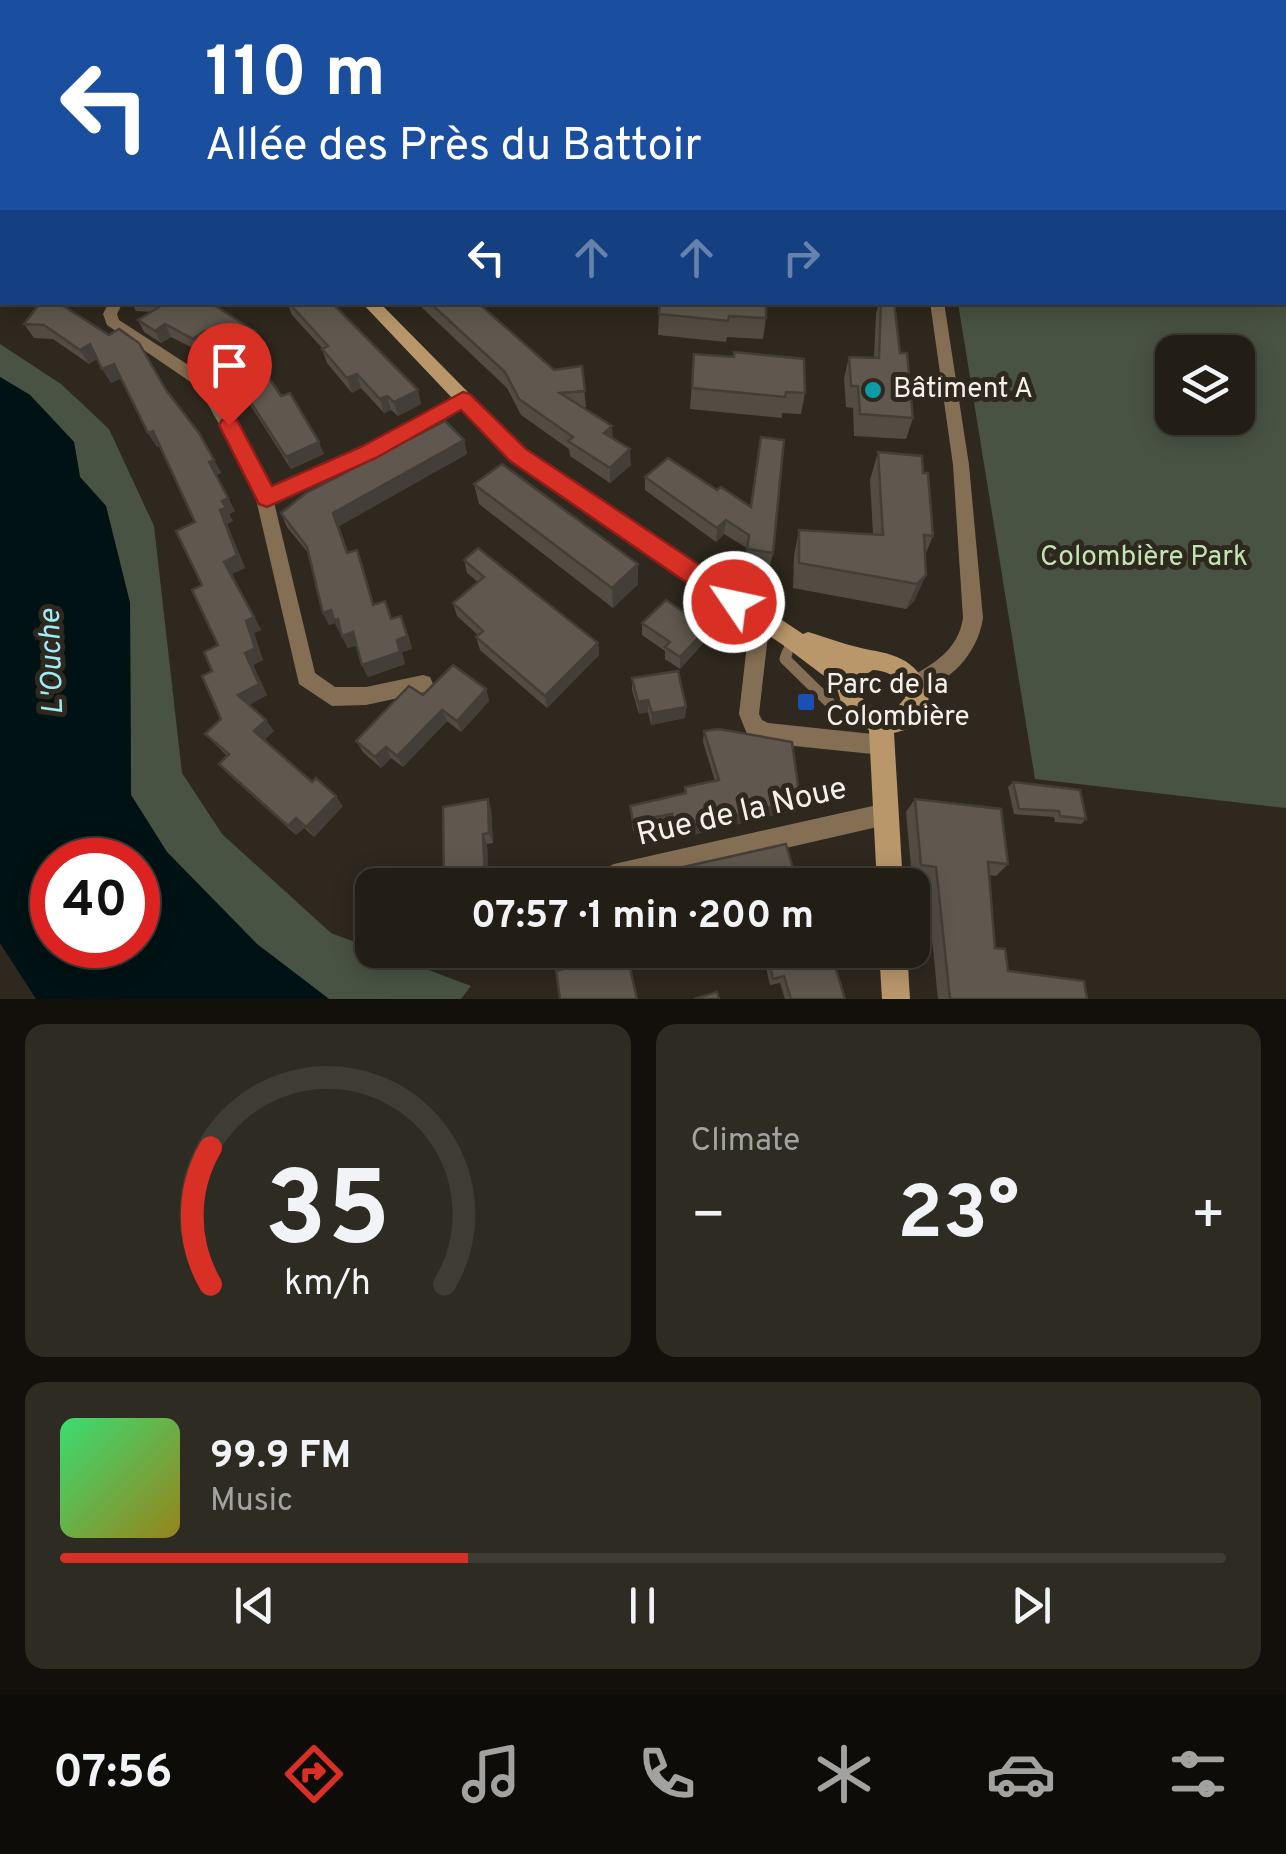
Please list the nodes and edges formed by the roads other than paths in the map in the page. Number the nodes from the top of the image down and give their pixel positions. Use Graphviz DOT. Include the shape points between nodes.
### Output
graph roads {
  1 [pos="114,305"];
  2 [pos="372,305"];
  3 [pos="938,305"];
  4 [pos="463,400"];
  5 [pos="267,498"];
  6 [pos="760,618"];
  7 [pos="792,638"];
  8 [pos="870,660"];
  9 [pos="847,680"];
  10 [pos="423,684"];
  11 [pos="915,685"];
  12 [pos="852,706"];
  13 [pos="882,734"];
  14 [pos="886,814"];
  15 [pos="649,868"];
  16 [pos="889,868"];
  17 [pos="894,968"];
  18 [pos="896,999"];
  1 -- 5 [label="street" via="112,322 208,388"];
  2 -- 4 [label="street"];
  3 -- 11 [label="street" via="974,618 961,653"];
  4 -- 5 [label="street"];
  4 -- 6 [label="street" via="518,455"];
  5 -- 10 [label="street" via="306,678 332,696"];
  6 -- 7 [label="street"];
  6 -- 13 [label="street" via="748,714 754,727 764,733"];
  7 -- 8 [label="street"];
  7 -- 9 [label="street"];
  7 -- 12 [label="lane" via="786,659 834,706"];
  8 -- 9 [label="street"];
  8 -- 11 [label="street" via="897,666"];
  9 -- 12 [label="street"];
  11 -- 13 [label="street" via="917,702 908,717"];
  12 -- 13 [label="street"];
  13 -- 14 [label="street"];
  14 -- 15 [label="street, Rue de la Noue"];
  14 -- 16 [label="street"];
  17 -- 18 [label="street"];
}
